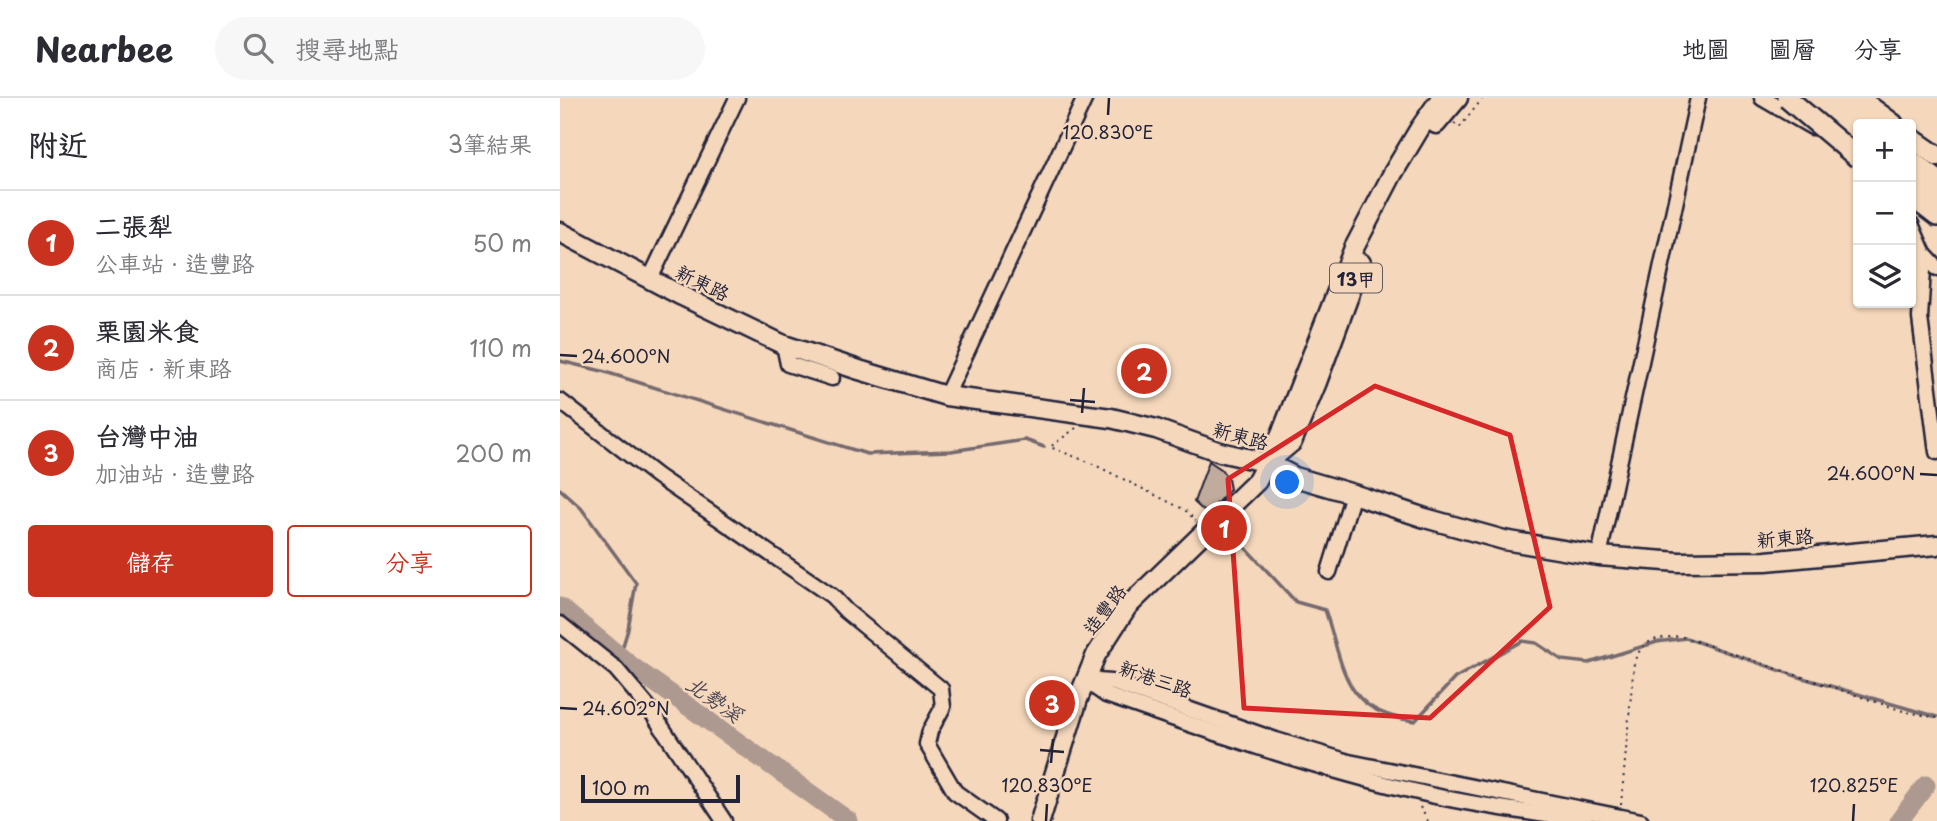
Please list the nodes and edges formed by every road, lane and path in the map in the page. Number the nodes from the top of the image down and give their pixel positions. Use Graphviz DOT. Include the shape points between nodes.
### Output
graph roads {
  1 [pos="737,98"];
  2 [pos="1085,98"];
  3 [pos="1458,98"];
  4 [pos="1483,98"];
  5 [pos="1698,98"];
  6 [pos="1762,98"];
  7 [pos="1787,98"];
  8 [pos="1812,98"];
  9 [pos="1830,98"];
  10 [pos="1858,98"];
  11 [pos="1440,103"];
  12 [pos="1858,119"];
  13 [pos="1885,119"];
  14 [pos="1853,121"];
  15 [pos="1853,134"];
  16 [pos="1916,141"];
  17 [pos="1853,152"];
  18 [pos="1853,153"];
  19 [pos="1937,156"];
  20 [pos="1916,165"];
  21 [pos="1937,180"];
  22 [pos="1915,182"];
  23 [pos="1937,197"];
  24 [pos="1916,201"];
  25 [pos="1937,216"];
  26 [pos="560,232"];
  27 [pos="1916,236"];
  28 [pos="1924,254"];
  29 [pos="1937,268"];
  30 [pos="650,279"];
  31 [pos="784,345"];
  32 [pos="832,378"];
  33 [pos="946,396"];
  34 [pos="560,401"];
  35 [pos="1089,415"];
  36 [pos="1937,453"];
  37 [pos="1268,463"];
  38 [pos="1353,494"];
  39 [pos="1207,532"];
  40 [pos="1937,545"];
  41 [pos="1600,556"];
  42 [pos="1329,572"];
  43 [pos="560,624"];
  44 [pos="1084,680"];
  45 [pos="1937,718"];
  46 [pos="1431,778"];
  47 [pos="1422,801"];
  48 [pos="1622,820"];
  49 [pos="724,821"];
  50 [pos="996,821"];
  51 [pos="1040,821"];
  52 [pos="1428,821"];
  53 [pos="1585,821"];
  54 [pos="1641,821"];
  1 -- 30 [label="street"];
  2 -- 33 [label="street"];
  3 -- 11 [label="main road, 造豐路 / 13甲"];
  4 -- 11 [label="path" via="1460,127"];
  5 -- 41 [label="street"];
  6 -- 18 [label="street"];
  7 -- 17 [label="highway, bridge"];
  8 -- 15 [label="highway"];
  9 -- 12 [label="highway"];
  9 -- 14 [label="street"];
  10 -- 13 [label="highway"];
  11 -- 37 [label="main road, 造豐路 / 13甲" via="1429,133 1365,252 1292,442"];
  16 -- 19 [label="highway"];
  20 -- 21 [label="highway"];
  22 -- 23 [label="highway"];
  24 -- 25 [label="highway"];
  26 -- 30 [label="main road, 新東路"];
  27 -- 28 [label="street"];
  28 -- 29 [label="street"];
  28 -- 36 [label="street" via="1920,318"];
  30 -- 31 [label="main road, 新東路"];
  31 -- 32 [label="street" via="788,364"];
  31 -- 33 [label="main road, 新東路"];
  33 -- 35 [label="main road, 新東路"];
  34 -- 50 [label="street" via="657,476 832,596 941,689 943,707 927,744 955,792"];
  35 -- 37 [label="main road, 新東路" via="1156,429"];
  35 -- 39 [label="path" via="1050,447 1185,510"];
  37 -- 38 [label="main road, 新東路" via="1295,477"];
  37 -- 39 [label="main road, 造豐路 / 13甲"];
  38 -- 41 [label="main road, 新東路" via="1504,540"];
  38 -- 42 [label="street"];
  39 -- 44 [label="main road, 造豐路 / 13甲" via="1127,607"];
  40 -- 41 [label="main road, 新東路" via="1766,561 1679,562"];
  43 -- 49 [label="street" via="616,670 649,708"];
  44 -- 46 [label="street, 新港三路" via="1111,682 1349,762"];
  44 -- 47 [label="street, 新港三路" via="1106,695"];
  44 -- 51 [label="main road, 造豐路 / 13甲"];
  45 -- 48 [label="path" via="1903,711 1680,636 1654,640 1640,647 1634,662"];
  46 -- 47 [label="street"];
  46 -- 48 [label="street, 新港三路"];
  47 -- 52 [label="path"];
  47 -- 53 [label="street, 新港三路"];
  48 -- 54 [label="street, 新港三路"];
}
